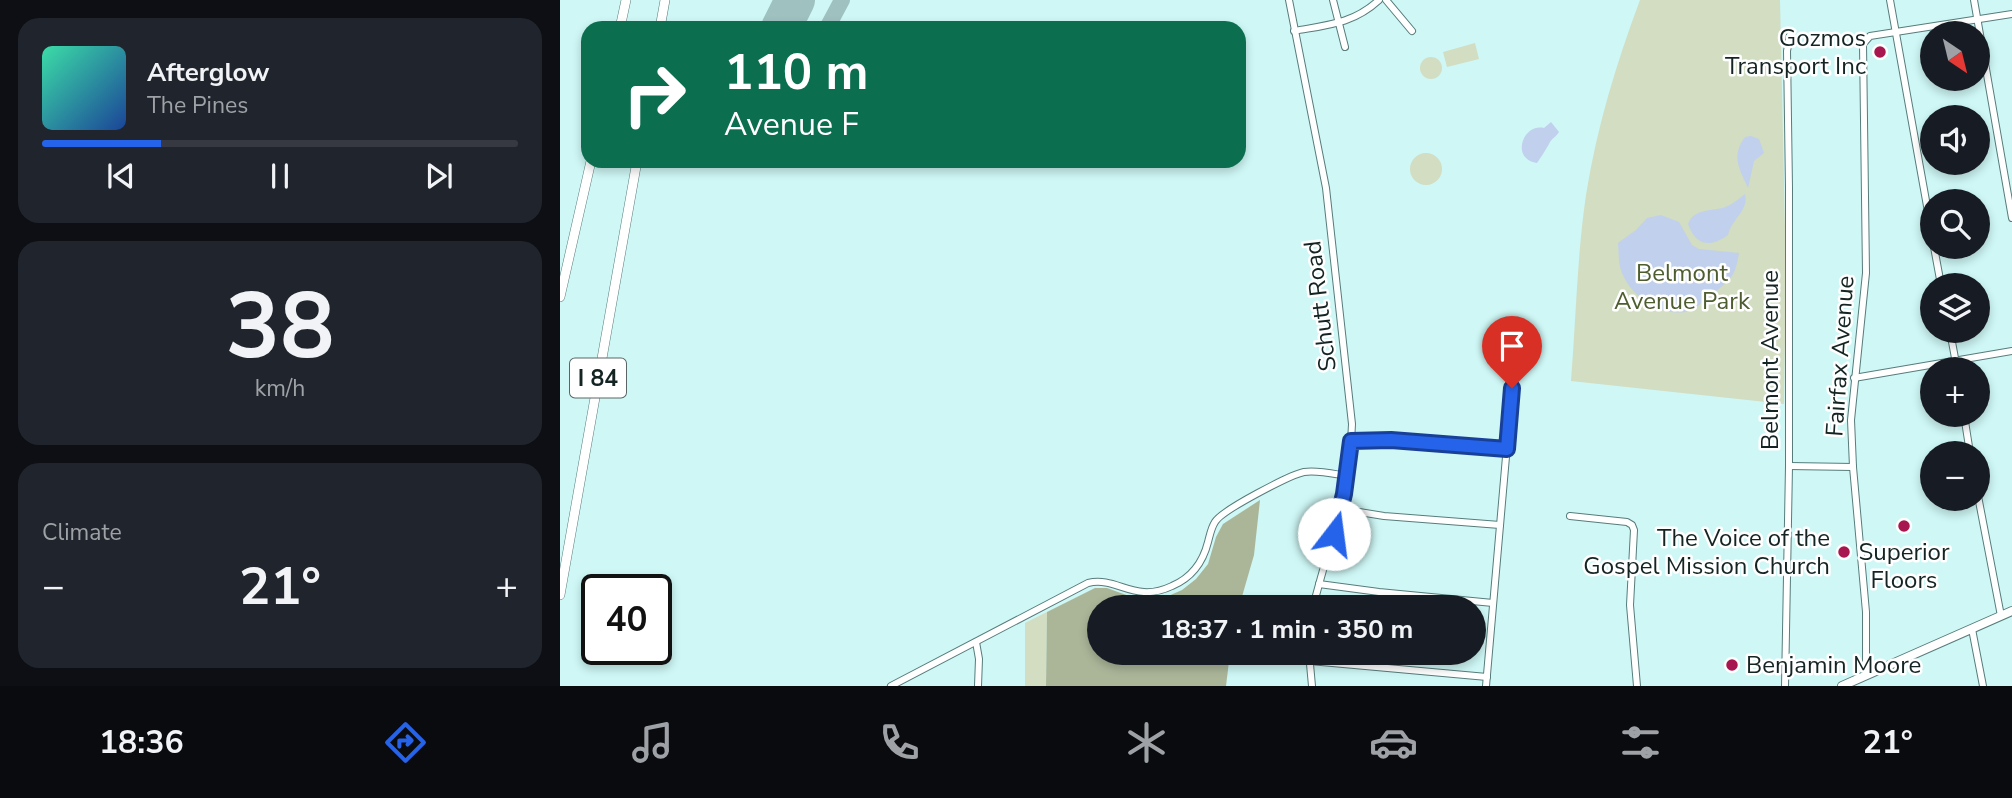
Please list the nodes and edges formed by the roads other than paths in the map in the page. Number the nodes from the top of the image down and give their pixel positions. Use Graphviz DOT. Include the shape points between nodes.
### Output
graph roads {
  1 [pos="626,0"];
  2 [pos="665,0"];
  3 [pos="1289,0"];
  4 [pos="1333,0"];
  5 [pos="1379,0"];
  6 [pos="1386,0"];
  7 [pos="1890,0"];
  8 [pos="1974,0"];
  9 [pos="2012,14"];
  10 [pos="1977,20"];
  11 [pos="622,21"];
  12 [pos="661,21"];
  13 [pos="1338,23"];
  14 [pos="1294,31"];
  15 [pos="1412,31"];
  16 [pos="1895,32"];
  17 [pos="1790,35"];
  18 [pos="1346,47"];
  19 [pos="589,168"];
  20 [pos="635,168"];
  21 [pos="1924,189"];
  22 [pos="2012,218"];
  23 [pos="560,297"];
  24 [pos="2012,351"];
  25 [pos="1978,357"];
  26 [pos="1920,367"];
  27 [pos="1854,378"];
  28 [pos="1512,388"];
  29 [pos="1351,441"];
  30 [pos="1507,449"];
  31 [pos="1789,467"];
  32 [pos="1853,467"];
  33 [pos="1348,476"];
  34 [pos="1341,509"];
  35 [pos="1981,511"];
  36 [pos="1570,516"];
  37 [pos="1500,525"];
  38 [pos="1319,584"];
  39 [pos="560,595"];
  40 [pos="1316,595"];
  41 [pos="1493,603"];
  42 [pos="2012,611"];
  43 [pos="2001,616"];
  44 [pos="1972,629"];
  45 [pos="976,642"];
  46 [pos="1310,665"];
  47 [pos="1345,665"];
  48 [pos="1866,676"];
  49 [pos="1486,677"];
  50 [pos="891,686"];
  51 [pos="978,686"];
  52 [pos="1311,686"];
  53 [pos="1486,686"];
  54 [pos="1637,686"];
  55 [pos="1785,686"];
  56 [pos="1842,686"];
  57 [pos="1983,686"];
  1 -- 11 [label="highway"];
  2 -- 12 [label="highway"];
  3 -- 14 [label="street, Schutt Road"];
  4 -- 13 [label="street"];
  5 -- 13 [label="street" via="1360,15"];
  6 -- 15 [label="street"];
  7 -- 16 [label="street"];
  8 -- 10 [label="street"];
  9 -- 10 [label="street"];
  10 -- 16 [label="street"];
  10 -- 22 [label="street"];
  13 -- 14 [label="street"];
  13 -- 18 [label="street"];
  14 -- 29 [label="street, Schutt Road" via="1325,188"];
  16 -- 21 [label="street"];
  16 -- 27 [label="street, Fairfax Avenue" via="1870,36 1863,44 1866,274"];
  17 -- 31 [label="street, Belmont Avenue"];
  19 -- 23 [label="highway"];
  20 -- 39 [label="highway, I 84"];
  24 -- 25 [label="street"];
  26 -- 27 [label="street"];
  27 -- 32 [label="street, Fairfax Avenue"];
  28 -- 30 [label="street"];
  29 -- 30 [label="street"];
  29 -- 33 [label="street, Schutt Road"];
  30 -- 37 [label="street"];
  31 -- 32 [label="street"];
  31 -- 55 [label="street, Belmont Avenue"];
  32 -- 48 [label="street, Fairfax Avenue" via="1866,612"];
  33 -- 34 [label="street, Schutt Road"];
  33 -- 45 [label="street" via="1299,474 1226,511 1214,523 1199,564 1172,586 1144,593 1104,582 1088,583"];
  34 -- 37 [label="street"];
  34 -- 38 [label="street, Schutt Road"];
  35 -- 43 [label="street"];
  36 -- 54 [label="street" via="1627,522 1634,530 1630,605"];
  37 -- 41 [label="street"];
  38 -- 40 [label="street, Schutt Road"];
  38 -- 41 [label="street"];
  41 -- 49 [label="street"];
  42 -- 43 [label="main road"];
  43 -- 44 [label="main road"];
  44 -- 48 [label="main road"];
  44 -- 57 [label="street"];
  45 -- 50 [label="street"];
  45 -- 51 [label="street"];
  46 -- 52 [label="street"];
  47 -- 49 [label="street"];
  48 -- 56 [label="main road"];
  49 -- 53 [label="street"];
}
